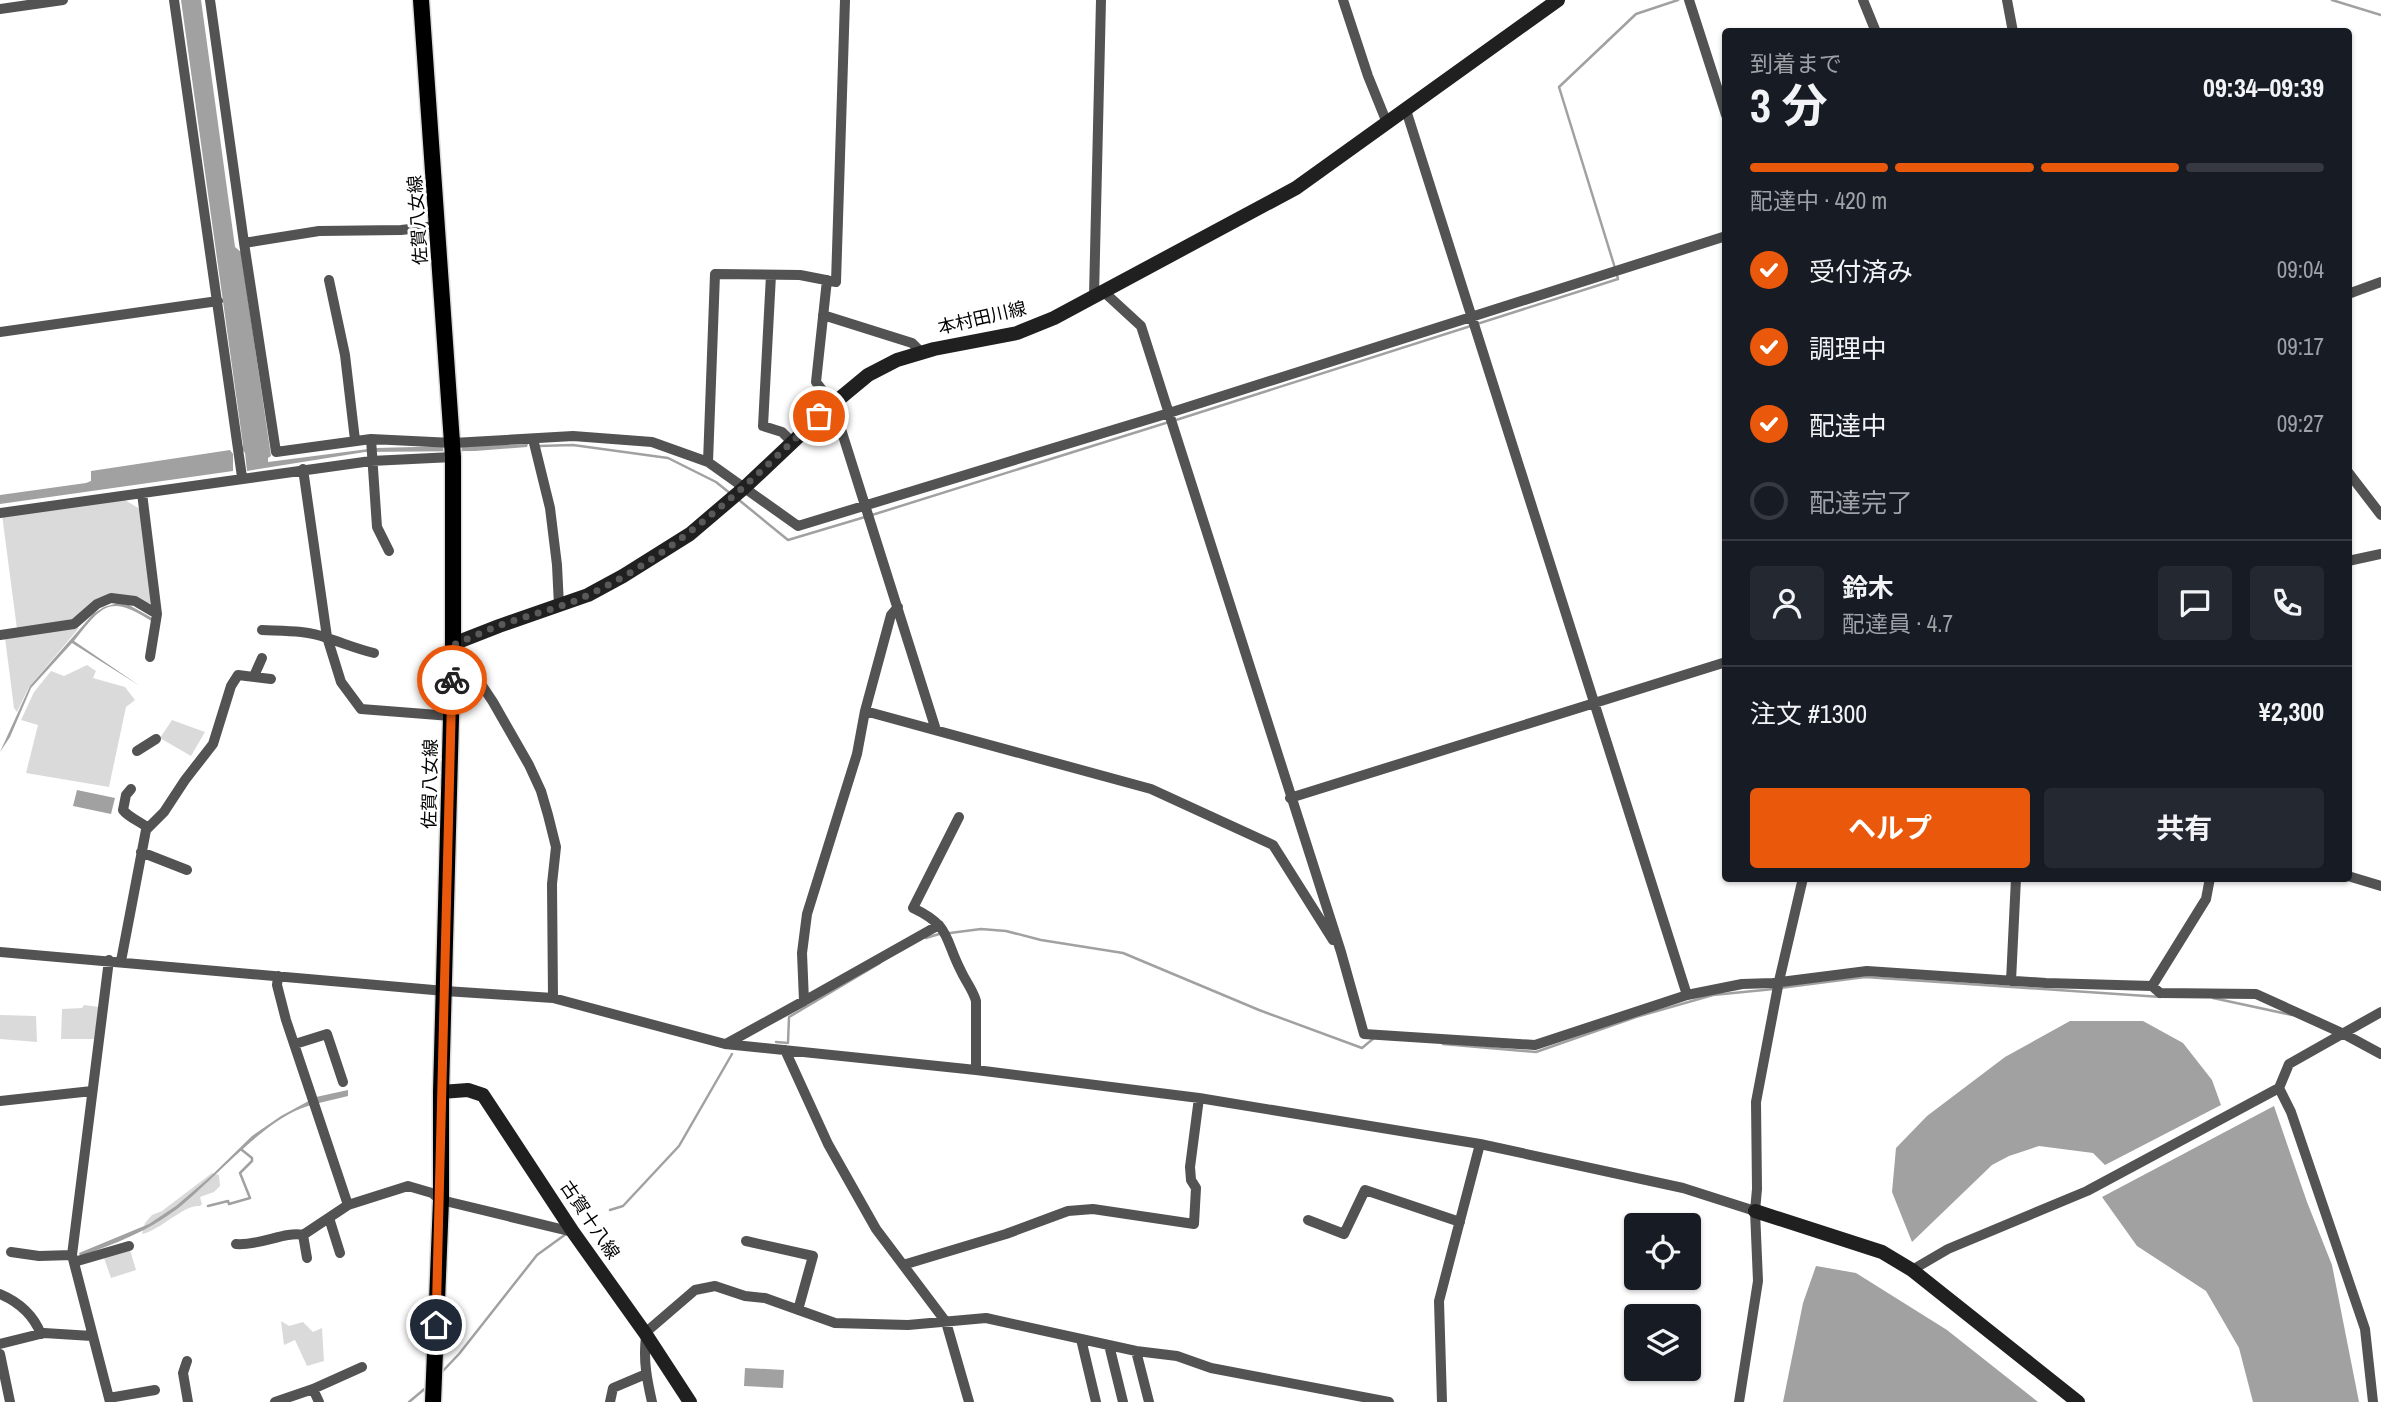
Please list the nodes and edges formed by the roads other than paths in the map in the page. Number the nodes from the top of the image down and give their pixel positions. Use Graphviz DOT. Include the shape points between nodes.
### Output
graph roads {
  1 [pos="63,0"];
  2 [pos="174,0"];
  3 [pos="210,0"];
  4 [pos="421,0"];
  5 [pos="845,0"];
  6 [pos="1101,0"];
  7 [pos="1343,0"];
  8 [pos="1558,0"];
  9 [pos="1689,0"];
  10 [pos="1863,0"];
  11 [pos="2007,0"];
  12 [pos="0,9"];
  13 [pos="1874,28"];
  14 [pos="2013,28"];
  15 [pos="1722,103"];
  16 [pos="1406,110"];
  17 [pos="1387,123"];
  18 [pos="437,226"];
  19 [pos="1722,237"];
  20 [pos="244,243"];
  21 [pos="771,275"];
  22 [pos="330,280"];
  23 [pos="827,280"];
  24 [pos="2381,282"];
  25 [pos="2352,293"];
  26 [pos="1099,294"];
  27 [pos="218,301"];
  28 [pos="823,314"];
  29 [pos="1473,318"];
  30 [pos="0,332"];
  31 [pos="922,353"];
  32 [pos="833,404"];
  33 [pos="1169,413"];
  34 [pos="371,439"];
  35 [pos="533,439"];
  36 [pos="355,440"];
  37 [pos="792,442"];
  38 [pos="453,450"];
  39 [pos="371,461"];
  40 [pos="708,462"];
  41 [pos="303,469"];
  42 [pos="242,477"];
  43 [pos="2352,477"];
  44 [pos="744,488"];
  45 [pos="142,493"];
  46 [pos="867,506"];
  47 [pos="0,513"];
  48 [pos="2381,515"];
  49 [pos="389,551"];
  50 [pos="2381,554"];
  51 [pos="2352,560"];
  52 [pos="559,606"];
  53 [pos="898,607"];
  54 [pos="157,614"];
  55 [pos="261,630"];
  56 [pos="0,635"];
  57 [pos="327,637"];
  58 [pos="453,645"];
  59 [pos="374,653"];
  60 [pos="150,657"];
  61 [pos="262,658"];
  62 [pos="1722,663"];
  63 [pos="452,668"];
  64 [pos="254,676"];
  65 [pos="271,679"];
  66 [pos="1594,703"];
  67 [pos="865,711"];
  68 [pos="451,716"];
  69 [pos="936,730"];
  70 [pos="156,739"];
  71 [pos="137,751"];
  72 [pos="131,789"];
  73 [pos="1290,798"];
  74 [pos="959,817"];
  75 [pos="148,828"];
  76 [pos="141,852"];
  77 [pos="187,870"];
  78 [pos="2352,877"];
  79 [pos="1802,882"];
  80 [pos="2016,882"];
  81 [pos="2209,882"];
  82 [pos="2381,886"];
  83 [pos="939,925"];
  84 [pos="0,952"];
  85 [pos="1341,953"];
  86 [pos="109,960"];
  87 [pos="121,961"];
  88 [pos="278,976"];
  89 [pos="1779,981"];
  90 [pos="2011,981"];
  91 [pos="2152,986"];
  92 [pos="444,991"];
  93 [pos="1688,995"];
  94 [pos="553,998"];
  95 [pos="804,1001"];
  96 [pos="2381,1012"];
  97 [pos="2344,1034"];
  98 [pos="295,1044"];
  99 [pos="726,1044"];
  100 [pos="785,1050"];
  101 [pos="2381,1054"];
  102 [pos="976,1070"];
  103 [pos="343,1082"];
  104 [pos="2279,1088"];
  105 [pos="92,1091"];
  106 [pos="441,1092"];
  107 [pos="1199,1098"];
  108 [pos="0,1101"];
  109 [pos="1480,1144"];
  110 [pos="441,1200"];
  111 [pos="348,1205"];
  112 [pos="1755,1211"];
  113 [pos="329,1218"];
  114 [pos="1308,1220"];
  115 [pos="1460,1222"];
  116 [pos="573,1232"];
  117 [pos="303,1235"];
  118 [pos="746,1241"];
  119 [pos="236,1244"];
  120 [pos="129,1246"];
  121 [pos="11,1252"];
  122 [pos="340,1253"];
  123 [pos="307,1258"];
  124 [pos="73,1259"];
  125 [pos="904,1265"];
  126 [pos="1912,1270"];
  127 [pos="0,1294"];
  128 [pos="798,1310"];
  129 [pos="946,1322"];
  130 [pos="41,1334"];
  131 [pos="645,1335"];
  132 [pos="92,1336"];
  133 [pos="1081,1339"];
  134 [pos="0,1344"];
  135 [pos="1108,1345"];
  136 [pos="1136,1351"];
  137 [pos="0,1354"];
  138 [pos="187,1361"];
  139 [pos="362,1367"];
  140 [pos="646,1374"];
  141 [pos="313,1389"];
  142 [pos="155,1390"];
  143 [pos="109,1400"];
  144 [pos="2073,1400"];
  145 [pos="10,1402"];
  146 [pos="188,1402"];
  147 [pos="275,1402"];
  148 [pos="319,1402"];
  149 [pos="433,1402"];
  150 [pos="610,1402"];
  151 [pos="652,1402"];
  152 [pos="690,1402"];
  153 [pos="969,1402"];
  154 [pos="1096,1402"];
  155 [pos="1123,1402"];
  156 [pos="1149,1402"];
  157 [pos="1389,1402"];
  158 [pos="1442,1402"];
  159 [pos="1739,1402"];
  160 [pos="2373,1402"];
  1 -- 12 [label="street"];
  2 -- 27 [label="street"];
  3 -- 20 [label="street"];
  4 -- 18 [label="main road, 佐賀八女線"];
  5 -- 23 [label="street" via="836,282"];
  6 -- 26 [label="street"];
  7 -- 17 [label="street"];
  8 -- 16 [label="main road, 本村田川線"];
  9 -- 15 [label="street"];
  10 -- 13 [label="street"];
  11 -- 14 [label="street"];
  16 -- 17 [label="main road, 本村田川線"];
  16 -- 29 [label="street"];
  17 -- 26 [label="main road, 本村田川線" via="1296,188"];
  18 -- 20 [label="street" via="319,231"];
  18 -- 38 [label="main road, 佐賀八女線"];
  19 -- 29 [label="street"];
  20 -- 36 [label="street" via="276,452"];
  21 -- 23 [label="street"];
  21 -- 37 [label="street" via="763,426 782,432"];
  21 -- 40 [label="street" via="715,274"];
  22 -- 36 [label="street"];
  23 -- 28 [label="street"];
  24 -- 25 [label="street"];
  26 -- 31 [label="main road, 本村田川線" via="1017,334"];
  26 -- 33 [label="street" via="1141,326"];
  27 -- 30 [label="street"];
  27 -- 42 [label="street"];
  28 -- 31 [label="street" via="912,343"];
  28 -- 32 [label="street" via="816,382"];
  29 -- 33 [label="street"];
  29 -- 66 [label="street"];
  31 -- 32 [label="main road, 本村田川線" via="868,375"];
  32 -- 37 [label="main road, 本村田川線"];
  32 -- 46 [label="street"];
  33 -- 46 [label="street"];
  33 -- 73 [label="street"];
  34 -- 36 [label="street"];
  34 -- 38 [label="street"];
  34 -- 39 [label="street"];
  35 -- 38 [label="street"];
  35 -- 40 [label="street" via="573,436 652,442"];
  35 -- 52 [label="street" via="550,508"];
  37 -- 44 [label="main road, 本村田川線"];
  38 -- 39 [label="street"];
  38 -- 58 [label="main road, 佐賀八女線"];
  39 -- 41 [label="street"];
  39 -- 49 [label="street" via="377,527"];
  40 -- 44 [label="street"];
  41 -- 42 [label="street"];
  41 -- 57 [label="street"];
  42 -- 45 [label="street"];
  43 -- 48 [label="street"];
  44 -- 46 [label="street" via="798,526"];
  44 -- 52 [label="main road, 本村田川線" via="690,534 623,576"];
  45 -- 47 [label="street"];
  45 -- 54 [label="street"];
  46 -- 53 [label="street"];
  50 -- 51 [label="street"];
  52 -- 58 [label="main road, 本村田川線"];
  53 -- 67 [label="street" via="891,615"];
  53 -- 69 [label="street"];
  54 -- 56 [label="street" via="135,601 111,598 74,625"];
  54 -- 60 [label="street"];
  55 -- 57 [label="street"];
  57 -- 59 [label="street"];
  57 -- 68 [label="street" via="341,682 360,709"];
  58 -- 63 [label="main road, 佐賀八女線"];
  61 -- 64 [label="street"];
  62 -- 66 [label="street"];
  63 -- 68 [label="main road, 佐賀八女線"];
  63 -- 94 [label="street" via="473,672 541,791 556,847"];
  64 -- 65 [label="street"];
  64 -- 75 [label="street" via="238,675 213,744"];
  66 -- 73 [label="street"];
  66 -- 93 [label="street"];
  67 -- 69 [label="street"];
  67 -- 95 [label="street" via="857,754 807,914 802,953"];
  68 -- 92 [label="main road, 佐賀八女線"];
  69 -- 85 [label="street" via="1151,789 1273,845"];
  70 -- 71 [label="street"];
  72 -- 75 [label="street" via="124,810"];
  73 -- 85 [label="street"];
  74 -- 83 [label="street" via="913,908"];
  75 -- 76 [label="street"];
  76 -- 77 [label="street"];
  76 -- 87 [label="street"];
  78 -- 82 [label="street"];
  79 -- 89 [label="street"];
  80 -- 90 [label="street"];
  81 -- 91 [label="street" via="2206,899"];
  83 -- 95 [label="street"];
  83 -- 102 [label="street" via="974,992"];
  84 -- 86 [label="street"];
  85 -- 93 [label="street" via="1364,1034 1535,1045"];
  86 -- 87 [label="street"];
  86 -- 105 [label="street"];
  87 -- 88 [label="street"];
  88 -- 92 [label="street"];
  88 -- 98 [label="street"];
  89 -- 90 [label="street" via="1867,971"];
  89 -- 93 [label="street"];
  89 -- 112 [label="street" via="1756,1102"];
  90 -- 91 [label="street"];
  91 -- 97 [label="street" via="2160,993 2256,994"];
  92 -- 94 [label="street"];
  92 -- 106 [label="main road, 佐賀八女線"];
  94 -- 99 [label="street"];
  95 -- 99 [label="street"];
  96 -- 97 [label="street"];
  97 -- 101 [label="street"];
  97 -- 104 [label="street" via="2289,1064"];
  98 -- 103 [label="street" via="327,1034"];
  98 -- 111 [label="street"];
  99 -- 100 [label="street"];
  100 -- 102 [label="street"];
  100 -- 125 [label="street" via="828,1144 876,1229"];
  102 -- 107 [label="street"];
  104 -- 126 [label="street" via="2087,1191 1948,1249"];
  104 -- 160 [label="street" via="2365,1329"];
  105 -- 108 [label="street"];
  105 -- 124 [label="street"];
  106 -- 110 [label="main road, 佐賀八女線"];
  106 -- 116 [label="main road, 古賀十八線" via="468,1090 483,1095"];
  107 -- 109 [label="street"];
  107 -- 125 [label="street" via="1191,1167 1196,1188 1194,1224 1093,1209 1068,1211"];
  109 -- 112 [label="street" via="1683,1188"];
  109 -- 115 [label="street"];
  110 -- 111 [label="street" via="408,1186"];
  110 -- 116 [label="street"];
  110 -- 149 [label="main road, 佐賀八女線"];
  111 -- 113 [label="street"];
  112 -- 126 [label="main road" via="1882,1252"];
  112 -- 159 [label="street" via="1758,1281"];
  113 -- 117 [label="street"];
  113 -- 122 [label="street"];
  114 -- 115 [label="street" via="1344,1234 1365,1190"];
  115 -- 158 [label="street" via="1439,1301"];
  116 -- 131 [label="main road, 古賀十八線"];
  117 -- 119 [label="street"];
  117 -- 123 [label="street"];
  118 -- 128 [label="street" via="813,1256"];
  120 -- 124 [label="street"];
  121 -- 124 [label="street"];
  124 -- 132 [label="street"];
  125 -- 129 [label="street"];
  126 -- 144 [label="main road"];
  127 -- 130 [label="street" via="29,1312"];
  128 -- 129 [label="street" via="835,1323 858,1325"];
  128 -- 131 [label="street" via="715,1286 695,1290"];
  129 -- 133 [label="street" via="986,1318"];
  129 -- 153 [label="street"];
  130 -- 132 [label="street"];
  130 -- 134 [label="street"];
  131 -- 140 [label="street"];
  131 -- 152 [label="main road, 古賀十八線"];
  132 -- 143 [label="street"];
  133 -- 135 [label="street"];
  133 -- 154 [label="street"];
  135 -- 136 [label="street"];
  135 -- 155 [label="street"];
  136 -- 156 [label="street"];
  136 -- 157 [label="street"];
  137 -- 145 [label="street"];
  138 -- 146 [label="street" via="183,1373"];
  139 -- 141 [label="street"];
  140 -- 150 [label="street" via="613,1388"];
  140 -- 151 [label="street"];
  141 -- 147 [label="street"];
  141 -- 148 [label="street"];
  142 -- 143 [label="street"];
}
